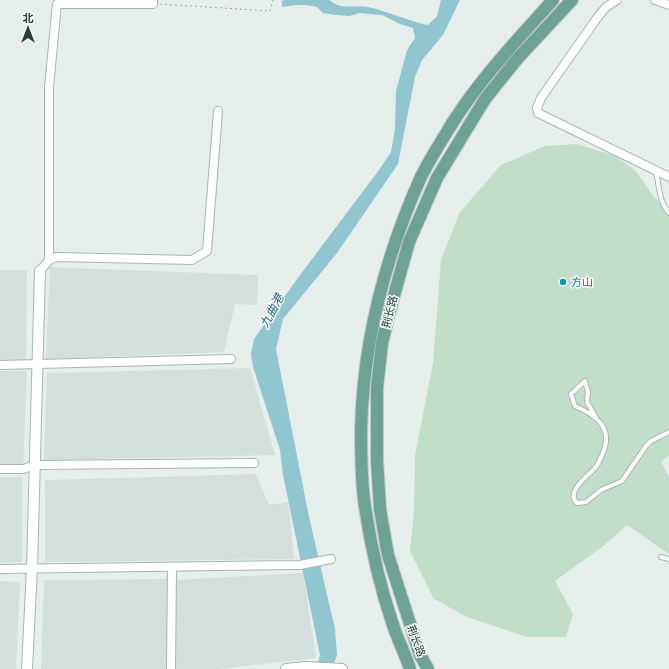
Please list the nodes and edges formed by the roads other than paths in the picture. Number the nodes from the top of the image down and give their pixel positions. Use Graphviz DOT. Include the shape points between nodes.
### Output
graph roads {
  1 [pos="553,0"];
  2 [pos="572,0"];
  3 [pos="617,0"];
  4 [pos="655,0"];
  5 [pos="57,2"];
  6 [pos="153,2"];
  7 [pos="669,5"];
  8 [pos="218,111"];
  9 [pos="656,171"];
  10 [pos="669,177"];
  11 [pos="669,213"];
  12 [pos="49,260"];
  13 [pos="40,271"];
  14 [pos="231,359"];
  15 [pos="37,364"];
  16 [pos="0,365"];
  17 [pos="596,418"];
  18 [pos="669,432"];
  19 [pos="254,463"];
  20 [pos="35,465"];
  21 [pos="0,469"];
  22 [pos="661,557"];
  23 [pos="669,559"];
  24 [pos="327,560"];
  25 [pos="172,567"];
  26 [pos="32,568"];
  27 [pos="0,569"];
  28 [pos="27,669"];
  29 [pos="171,669"];
  30 [pos="286,669"];
  31 [pos="342,669"];
  32 [pos="410,669"];
  33 [pos="428,669"];
  1 -- 32 [label="main road, 荆长路" via="500,58 454,121 421,178 393,247 376,305 367,352 362,402 361,453 365,506 375,562 393,625"];
  2 -- 33 [label="main road, 荆长路" via="518,58 485,99 437,178 409,242 382,343 377,388 380,509 388,555 420,655"];
  3 -- 9 [label="street" via="606,7 597,18 536,108 538,113"];
  4 -- 7 [label="street"];
  5 -- 6 [label="street"];
  5 -- 12 [label="street" via="49,87"];
  8 -- 12 [label="street" via="208,251 192,260 56,257"];
  9 -- 10 [label="street"];
  9 -- 11 [label="lane" via="661,201"];
  12 -- 13 [label="street"];
  13 -- 15 [label="street"];
  14 -- 15 [label="street"];
  15 -- 16 [label="street"];
  15 -- 20 [label="street"];
  17 -- 17 [label="lane" via="575,406 571,394 585,381 587,402"];
  17 -- 18 [label="lane" via="605,430 606,446 595,468 575,489 573,497 577,503 586,502 600,490 622,481 646,446"];
  19 -- 20 [label="street"];
  20 -- 21 [label="street" via="23,469"];
  20 -- 26 [label="street"];
  22 -- 23 [label="lane"];
  24 -- 25 [label="street" via="300,565"];
  25 -- 26 [label="street"];
  25 -- 29 [label="street"];
  26 -- 27 [label="street"];
  26 -- 28 [label="street"];
  30 -- 31 [label="street"];
}
